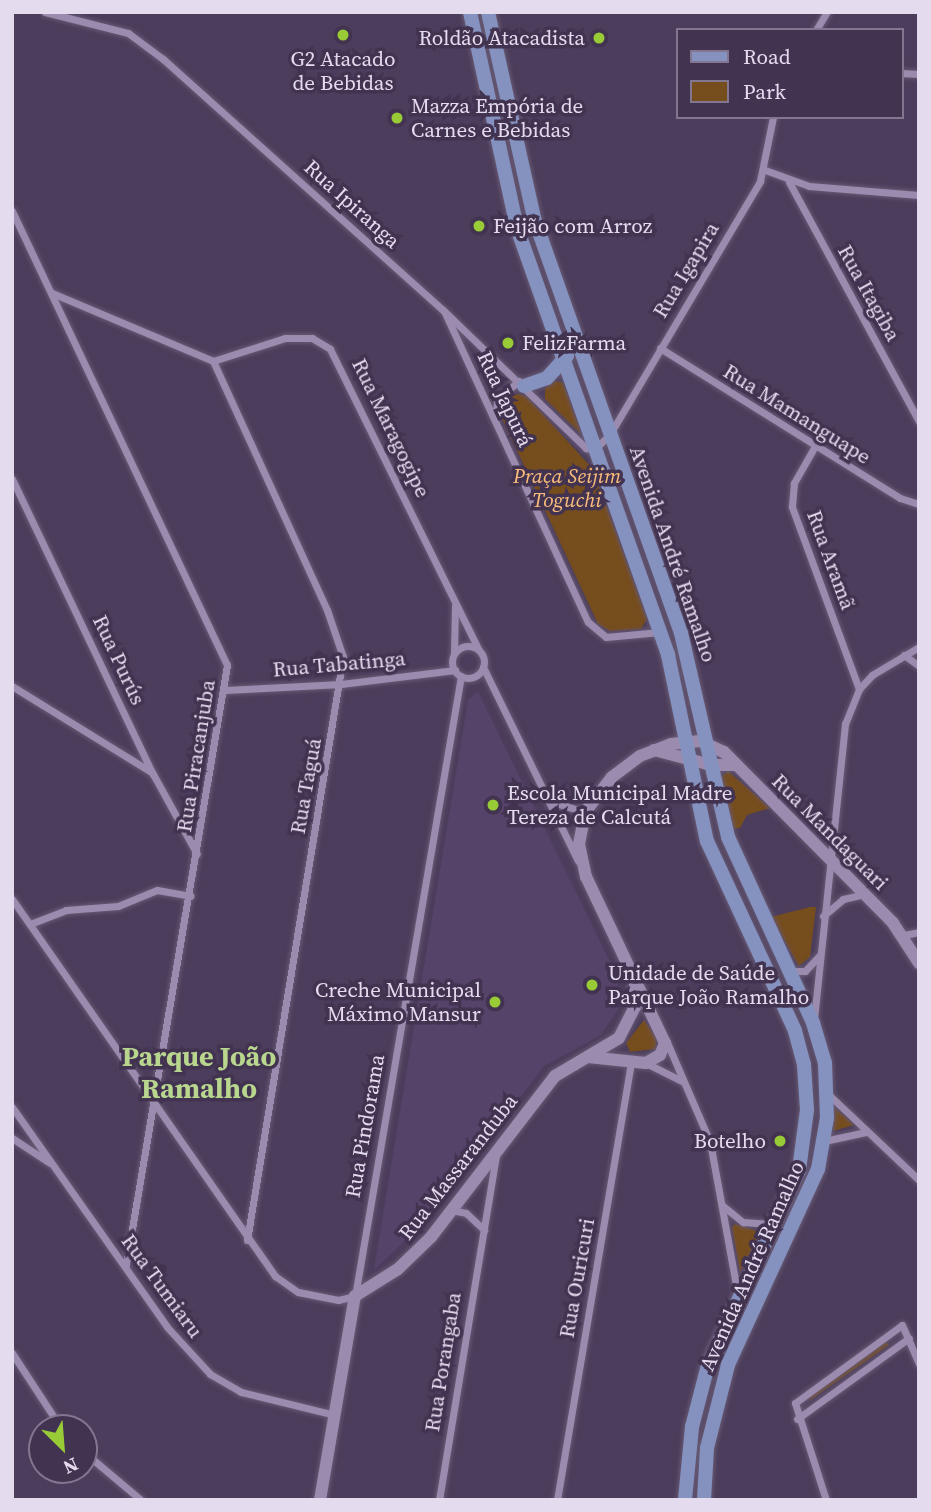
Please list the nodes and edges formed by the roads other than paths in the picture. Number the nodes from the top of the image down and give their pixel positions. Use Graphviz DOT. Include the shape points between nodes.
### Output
graph roads {
  1 [pos="45,12"];
  2 [pos="470,12"];
  3 [pos="488,12"];
  4 [pos="827,12"];
  5 [pos="817,28"];
  6 [pos="773,119"];
  7 [pos="765,170"];
  8 [pos="789,182"];
  9 [pos="919,195"];
  10 [pos="12,211"];
  11 [pos="51,293"];
  12 [pos="443,310"];
  13 [pos="660,348"];
  14 [pos="580,354"];
  15 [pos="562,358"];
  16 [pos="213,361"];
  17 [pos="522,383"];
  18 [pos="495,418"];
  19 [pos="919,421"];
  20 [pos="610,434"];
  21 [pos="815,446"];
  22 [pos="595,449"];
  23 [pos="12,479"];
  24 [pos="919,504"];
  25 [pos="456,605"];
  26 [pos="661,632"];
  27 [pos="919,647"];
  28 [pos="478,649"];
  29 [pos="454,655"];
  30 [pos="904,655"];
  31 [pos="919,666"];
  32 [pos="483,667"];
  33 [pos="458,673"];
  34 [pos="474,676"];
  35 [pos="341,684"];
  36 [pos="12,686"];
  37 [pos="494,687"];
  38 [pos="859,689"];
  39 [pos="226,690"];
  40 [pos="686,741"];
  41 [pos="706,742"];
  42 [pos="654,749"];
  43 [pos="689,758"];
  44 [pos="711,765"];
  45 [pos="736,765"];
  46 [pos="153,774"];
  47 [pos="549,801"];
  48 [pos="585,812"];
  49 [pos="724,826"];
  50 [pos="704,830"];
  51 [pos="198,854"];
  52 [pos="828,855"];
  53 [pos="586,877"];
  54 [pos="866,893"];
  55 [pos="190,896"];
  56 [pos="12,899"];
  57 [pos="823,916"];
  58 [pos="30,924"];
  59 [pos="919,932"];
  60 [pos="904,935"];
  61 [pos="819,956"];
  62 [pos="919,962"];
  63 [pos="789,971"];
  64 [pos="634,975"];
  65 [pos="632,1019"];
  66 [pos="657,1020"];
  67 [pos="813,1023"];
  68 [pos="664,1035"];
  69 [pos="619,1038"];
  70 [pos="588,1057"];
  71 [pos="629,1061"];
  72 [pos="646,1063"];
  73 [pos="685,1082"];
  74 [pos="828,1094"];
  75 [pos="807,1100"];
  76 [pos="12,1107"];
  77 [pos="153,1107"];
  78 [pos="806,1131"];
  79 [pos="867,1132"];
  80 [pos="12,1138"];
  81 [pos="824,1142"];
  82 [pos="496,1151"];
  83 [pos="54,1165"];
  84 [pos="919,1180"];
  85 [pos="722,1205"];
  86 [pos="451,1210"];
  87 [pos="775,1224"];
  88 [pos="484,1230"];
  89 [pos="247,1240"];
  90 [pos="125,1265"];
  91 [pos="355,1296"];
  92 [pos="738,1297"];
  93 [pos="909,1338"];
  94 [pos="12,1353"];
  95 [pos="919,1364"];
  96 [pos="52,1414"];
  97 [pos="335,1415"];
  98 [pos="797,1419"];
  99 [pos="98,1464"];
  100 [pos="141,1500"];
  101 [pos="320,1500"];
  102 [pos="439,1500"];
  103 [pos="557,1500"];
  104 [pos="685,1500"];
  105 [pos="704,1500"];
  106 [pos="826,1500"];
  1 -- 12 [label="street, Rua Ipiranga" via="109,26 141,41"];
  2 -- 15 [label="main road, Avenida André Ramalho" via="511,208"];
  3 -- 14 [label="main road, Avenida André Ramalho" via="520,168"];
  4 -- 5 [label="street"];
  6 -- 7 [label="street, Rua Igapira"];
  7 -- 8 [label="street"];
  7 -- 13 [label="street, Rua Igapira"];
  8 -- 9 [label="street"];
  8 -- 19 [label="street, Rua Itagiba"];
  10 -- 11 [label="street, Rua Piracanjuba"];
  11 -- 16 [label="street"];
  11 -- 39 [label="street, Rua Piracanjuba" via="224,654"];
  12 -- 17 [label="street, Rua Ipiranga"];
  12 -- 18 [label="street, Rua Japurá"];
  13 -- 20 [label="street, Rua Igapira"];
  13 -- 21 [label="street, Rua Mamanguape"];
  14 -- 15 [label="main road"];
  14 -- 20 [label="main road, Avenida André Ramalho"];
  15 -- 17 [label="main road" via="547,378"];
  15 -- 22 [label="main road, Avenida André Ramalho"];
  16 -- 25 [label="street, Rua Maragogipe" via="285,338 312,338 330,349"];
  16 -- 35 [label="street, Rua Taguá" via="338,636 343,657"];
  17 -- 18 [label="street" via="498,398"];
  17 -- 22 [label="street, Rua Ipiranga" via="578,441"];
  18 -- 26 [label="street, Rua Japurá" via="588,622 606,637"];
  20 -- 22 [label="street"];
  20 -- 41 [label="main road, Avenida André Ramalho" via="687,654"];
  21 -- 24 [label="street, Rua Mamanguape" via="900,498"];
  21 -- 38 [label="street, Rua Aramã" via="793,483 792,507"];
  22 -- 26 [label="main road, Avenida André Ramalho"];
  23 -- 46 [label="street, Rua Purús"];
  25 -- 28 [label="street, Rua Maragogipe"];
  25 -- 29 [label="street, Rua Maragogipe"];
  26 -- 40 [label="main road, Avenida André Ramalho"];
  27 -- 30 [label="street"];
  28 -- 29 [label="street" via="467,646"];
  28 -- 32 [label="street"];
  29 -- 33 [label="street"];
  30 -- 31 [label="street"];
  30 -- 38 [label="street"];
  32 -- 34 [label="street"];
  32 -- 37 [label="street"];
  33 -- 34 [label="street"];
  33 -- 35 [label="street, Rua Tabatinga"];
  33 -- 91 [label="street, Rua Pindorama"];
  34 -- 37 [label="street"];
  35 -- 39 [label="street, Rua Tabatinga"];
  35 -- 89 [label="street, Rua Taguá"];
  36 -- 46 [label="street"];
  37 -- 47 [label="street"];
  38 -- 52 [label="street" via="839,743"];
  39 -- 51 [label="street, Rua Piracanjuba"];
  40 -- 41 [label="street"];
  40 -- 42 [label="street"];
  40 -- 43 [label="main road, Avenida André Ramalho"];
  41 -- 44 [label="main road, Avenida André Ramalho"];
  41 -- 45 [label="street, Rua Mandaguari"];
  42 -- 43 [label="street"];
  42 -- 48 [label="street" via="612,777"];
  43 -- 44 [label="street"];
  43 -- 50 [label="main road, Avenida André Ramalho"];
  44 -- 45 [label="street"];
  44 -- 49 [label="main road, Avenida André Ramalho"];
  45 -- 52 [label="street, Rua Mandaguari"];
  46 -- 51 [label="street, Rua Purús"];
  47 -- 48 [label="street"];
  47 -- 53 [label="street"];
  48 -- 53 [label="street" via="579,844"];
  49 -- 50 [label="main road"];
  49 -- 63 [label="main road, Avenida André Ramalho"];
  50 -- 75 [label="main road, Avenida André Ramalho" via="795,1031"];
  51 -- 55 [label="street, Rua Piracanjuba"];
  52 -- 54 [label="street, Rua Mandaguari"];
  52 -- 57 [label="street"];
  53 -- 64 [label="street"];
  54 -- 57 [label="street" via="843,899"];
  54 -- 60 [label="street, Rua Mandaguari"];
  55 -- 58 [label="street" via="157,890 118,906 66,911"];
  55 -- 77 [label="street, Rua Piracanjuba"];
  56 -- 58 [label="street"];
  57 -- 61 [label="street"];
  58 -- 77 [label="street"];
  59 -- 60 [label="street"];
  60 -- 62 [label="street, Rua Mandaguari"];
  61 -- 63 [label="street" via="806,971"];
  61 -- 67 [label="street"];
  63 -- 67 [label="main road, Avenida André Ramalho"];
  64 -- 65 [label="street"];
  64 -- 66 [label="street"];
  65 -- 66 [label="street" via="643,1015"];
  65 -- 69 [label="street"];
  66 -- 68 [label="street"];
  67 -- 74 [label="main road, Avenida André Ramalho"];
  68 -- 72 [label="street" via="660,1055"];
  68 -- 73 [label="street"];
  69 -- 70 [label="street, Rua Massaranduba"];
  69 -- 71 [label="street"];
  70 -- 71 [label="street"];
  70 -- 82 [label="street, Rua Massaranduba" via="555,1076"];
  71 -- 72 [label="street"];
  71 -- 103 [label="street, Rua Ouricuri"];
  72 -- 73 [label="street"];
  73 -- 85 [label="street" via="710,1142"];
  74 -- 75 [label="main road"];
  74 -- 79 [label="street"];
  74 -- 81 [label="main road, Avenida André Ramalho"];
  75 -- 78 [label="main road, Avenida André Ramalho"];
  76 -- 83 [label="street, Rua Tumiaru"];
  77 -- 89 [label="street"];
  77 -- 90 [label="street, Rua Piracanjuba"];
  78 -- 81 [label="main road"];
  78 -- 87 [label="main road, Avenida André Ramalho" via="795,1184"];
  79 -- 81 [label="street"];
  79 -- 84 [label="street"];
  80 -- 83 [label="street"];
  81 -- 105 [label="main road, Avenida André Ramalho" via="808,1195 728,1365 711,1428"];
  82 -- 86 [label="street, Rua Massaranduba"];
  82 -- 88 [label="street, Rua Porangaba"];
  83 -- 90 [label="street, Rua Tumiaru"];
  85 -- 87 [label="street" via="738,1220"];
  85 -- 92 [label="street"];
  86 -- 88 [label="street" via="466,1213"];
  86 -- 91 [label="street, Rua Massaranduba" via="416,1254"];
  87 -- 92 [label="main road, Avenida André Ramalho"];
  88 -- 102 [label="street, Rua Porangaba"];
  89 -- 91 [label="street" via="287,1286 338,1300"];
  90 -- 97 [label="street, Rua Tumiaru" via="167,1327 211,1374 241,1392"];
  91 -- 97 [label="street, Rua Pindorama"];
  92 -- 104 [label="main road, Avenida André Ramalho" via="702,1385 689,1448"];
  93 -- 95 [label="street"];
  93 -- 98 [label="street"];
  93 -- 98 [label="street" via="904,1326 898,1326 797,1400"];
  94 -- 96 [label="street"];
  97 -- 101 [label="street, Rua Pindorama"];
  98 -- 106 [label="street"];
  99 -- 100 [label="street"];
}
